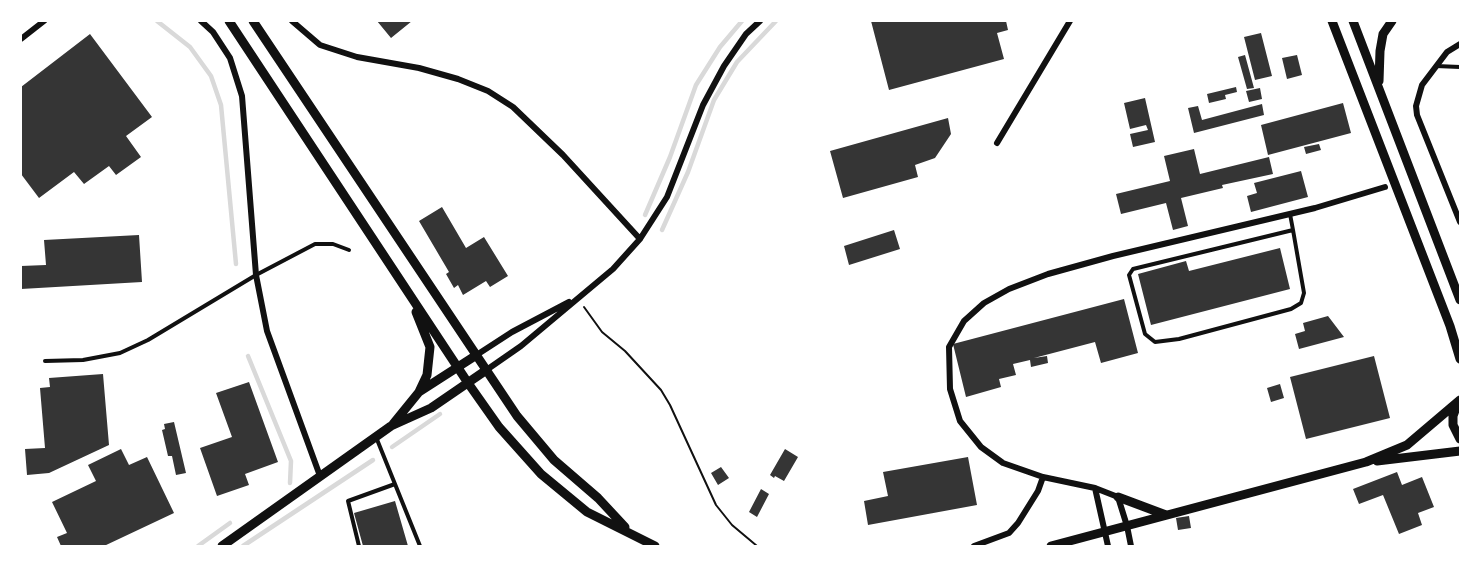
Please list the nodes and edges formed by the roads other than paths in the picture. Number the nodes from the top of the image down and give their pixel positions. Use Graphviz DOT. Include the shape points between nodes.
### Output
graph roads {
  1 [pos="44,21"];
  2 [pos="201,21"];
  3 [pos="229,21"];
  4 [pos="253,21"];
  5 [pos="292,21"];
  6 [pos="760,21"];
  7 [pos="1070,21"];
  8 [pos="1332,21"];
  9 [pos="1353,21"];
  10 [pos="1392,21"];
  11 [pos="21,39"];
  12 [pos="1460,44"];
  13 [pos="1436,66"];
  14 [pos="1460,67"];
  15 [pos="1379,86"];
  16 [pos="997,143"];
  17 [pos="1385,187"];
  18 [pos="1290,214"];
  19 [pos="1460,222"];
  20 [pos="1293,230"];
  21 [pos="640,239"];
  22 [pos="349,250"];
  23 [pos="256,275"];
  24 [pos="405,285"];
  25 [pos="580,296"];
  26 [pos="1460,300"];
  27 [pos="475,356"];
  28 [pos="1460,358"];
  29 [pos="45,361"];
  30 [pos="458,367"];
  31 [pos="485,371"];
  32 [pos="468,383"];
  33 [pos="419,392"];
  34 [pos="1460,400"];
  35 [pos="391,426"];
  36 [pos="376,436"];
  37 [pos="1460,439"];
  38 [pos="1460,451"];
  39 [pos="1366,462"];
  40 [pos="320,476"];
  41 [pos="1043,477"];
  42 [pos="395,483"];
  43 [pos="1095,488"];
  44 [pos="1118,497"];
  45 [pos="1166,515"];
  46 [pos="1127,526"];
  47 [pos="630,532"];
  48 [pos="1105,532"];
  49 [pos="222,546"];
  50 [pos="360,546"];
  51 [pos="420,546"];
  52 [pos="655,546"];
  53 [pos="974,546"];
  54 [pos="1052,546"];
  55 [pos="1108,546"];
  56 [pos="1131,546"];
  1 -- 11 [label="street"];
  2 -- 23 [label="street" via="230,58 242,96"];
  3 -- 24 [label="street"];
  4 -- 27 [label="street"];
  5 -- 21 [label="street" via="320,45 357,57 419,68 488,91 513,107 563,155"];
  6 -- 21 [label="street" via="724,66 703,105 668,197"];
  7 -- 16 [label="street"];
  8 -- 28 [label="street"];
  9 -- 15 [label="street"];
  10 -- 15 [label="street" via="1383,34"];
  12 -- 13 [label="street"];
  13 -- 14 [label="lane"];
  13 -- 19 [label="street" via="1419,92 1417,115"];
  15 -- 26 [label="street"];
  17 -- 18 [label="street"];
  18 -- 20 [label="lane"];
  18 -- 41 [label="street" via="1048,274 1009,289 984,303 964,321 949,347 950,388 960,421 981,447 1004,463"];
  20 -- 20 [label="lane" via="1132,269 1130,275 1145,334 1155,342 1179,339 1291,309 1300,303 1304,293"];
  21 -- 25 [label="street" via="613,269"];
  22 -- 23 [label="lane" via="333,244 315,244"];
  23 -- 29 [label="lane" via="148,340 120,352 83,360"];
  23 -- 40 [label="street" via="267,331"];
  24 -- 30 [label="street"];
  24 -- 33 [label="street" via="430,347 427,375"];
  25 -- 27 [label="street"];
  25 -- 31 [label="street"];
  27 -- 30 [label="street"];
  27 -- 31 [label="street"];
  30 -- 32 [label="street"];
  30 -- 33 [label="street"];
  31 -- 32 [label="street"];
  31 -- 47 [label="street" via="534,439"];
  32 -- 35 [label="street" via="431,408"];
  32 -- 47 [label="street" via="499,427 541,474 586,512"];
  33 -- 35 [label="street"];
  34 -- 37 [label="street" via="1453,416"];
  34 -- 39 [label="street" via="1407,445"];
  35 -- 36 [label="street"];
  36 -- 40 [label="street"];
  36 -- 42 [label="lane"];
  38 -- 39 [label="street"];
  39 -- 45 [label="street"];
  40 -- 49 [label="street"];
  41 -- 43 [label="street"];
  41 -- 53 [label="street" via="1009,533"];
  42 -- 50 [label="lane" via="348,501"];
  42 -- 51 [label="lane"];
  43 -- 44 [label="street"];
  43 -- 48 [label="street"];
  44 -- 45 [label="street"];
  44 -- 46 [label="street"];
  45 -- 46 [label="street"];
  46 -- 48 [label="street"];
  46 -- 56 [label="street"];
  47 -- 52 [label="street"];
  48 -- 54 [label="street"];
  48 -- 55 [label="street"];
}
